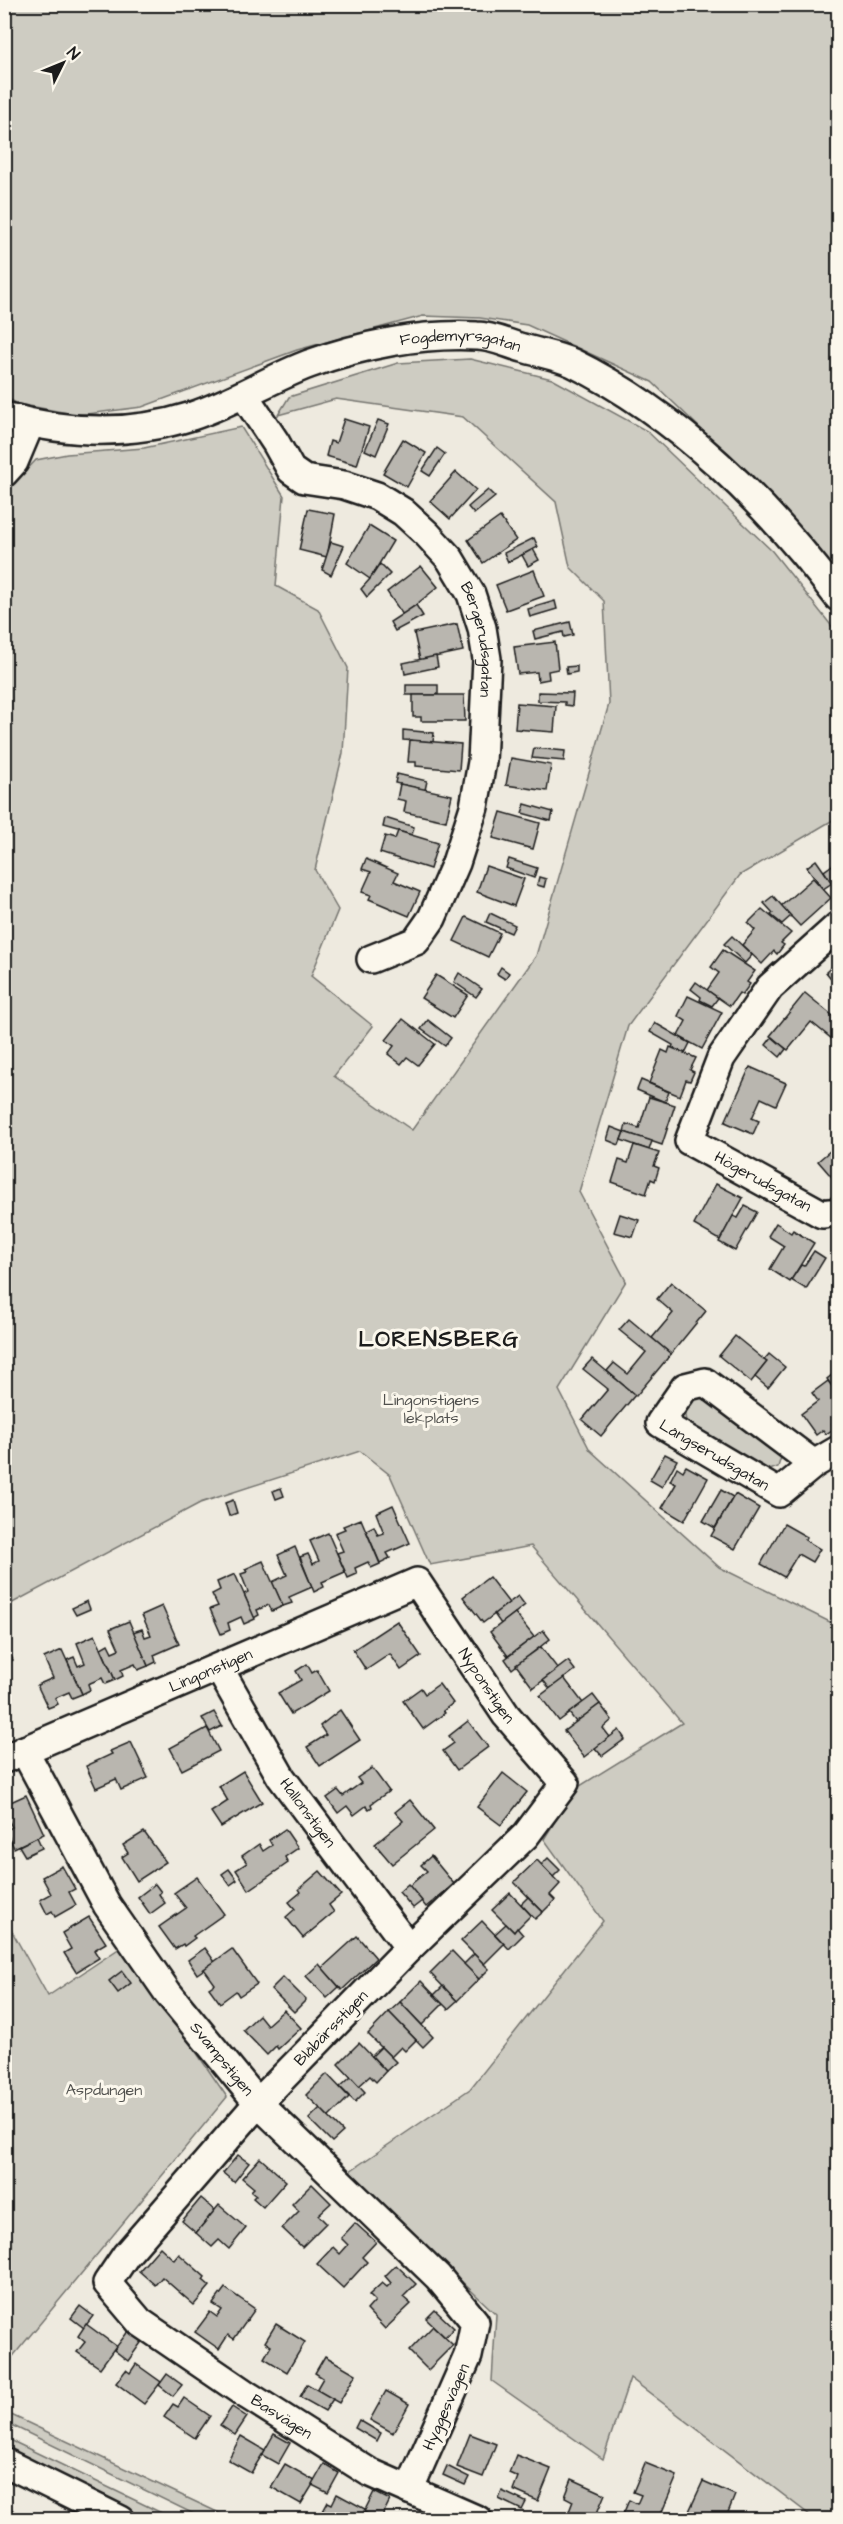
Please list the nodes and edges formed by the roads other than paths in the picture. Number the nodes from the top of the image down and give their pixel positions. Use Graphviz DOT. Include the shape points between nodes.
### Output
graph roads {
  1 [pos="244,395"];
  2 [pos="4,416"];
  3 [pos="30,424"];
  4 [pos="4,473"];
  5 [pos="838,597"];
  6 [pos="838,926"];
  7 [pos="371,958"];
  8 [pos="838,1212"];
  9 [pos="838,1450"];
  10 [pos="814,1464"];
  11 [pos="417,1582"];
  12 [pos="219,1668"];
  13 [pos="14,1754"];
  14 [pos="565,1783"];
  15 [pos="410,1948"];
  16 [pos="258,2103"];
  17 [pos="107,2283"];
  18 [pos="475,2322"];
  19 [pos="4,2462"];
  20 [pos="409,2490"];
  21 [pos="121,2520"];
  22 [pos="478,2520"];
  1 -- 3 [label="street, Fogdemyrsgatan" via="191,416 124,430 77,431"];
  1 -- 5 [label="street, Fogdemyrsgatan" via="309,364 390,340 479,335 571,362 631,395 675,427 755,500"];
  1 -- 7 [label="street, Bergerudsgatan" via="291,470 303,479 344,484 377,496 427,534 450,559 471,594 482,628 487,659 482,762 474,807 456,863 432,918 416,941"];
  2 -- 3 [label="street, Fogdemyrsgatan"];
  3 -- 4 [label="street" via="14,462"];
  6 -- 8 [label="street, Högerudsgatan" via="770,987 722,1058 689,1141 822,1214"];
  9 -- 10 [label="street, Långserudsgatan"];
  10 -- 10 [label="street, Långserudsgatan" via="705,1382 684,1387 660,1423 779,1493"];
  11 -- 12 [label="street, Lingonstigen"];
  11 -- 14 [label="street, Nyponstigen" via="506,1715"];
  12 -- 13 [label="street, Lingonstigen"];
  12 -- 15 [label="street, Hallonstigen" via="281,1777"];
  13 -- 16 [label="street, Svampstigen" via="107,1905 168,1993"];
  14 -- 15 [label="street, Blåbärsstigen" via="526,1835"];
  15 -- 16 [label="street, Blåbärsstigen"];
  16 -- 17 [label="street, Blåbärsstigen" via="126,2255"];
  16 -- 18 [label="street, Svampstigen" via="438,2277"];
  17 -- 20 [label="street, Basvägen" via="140,2322 369,2472"];
  18 -- 20 [label="street, Hyggesvägen" via="468,2356"];
  19 -- 21 [label="street"];
  20 -- 22 [label="street, Basvägen"];
}
